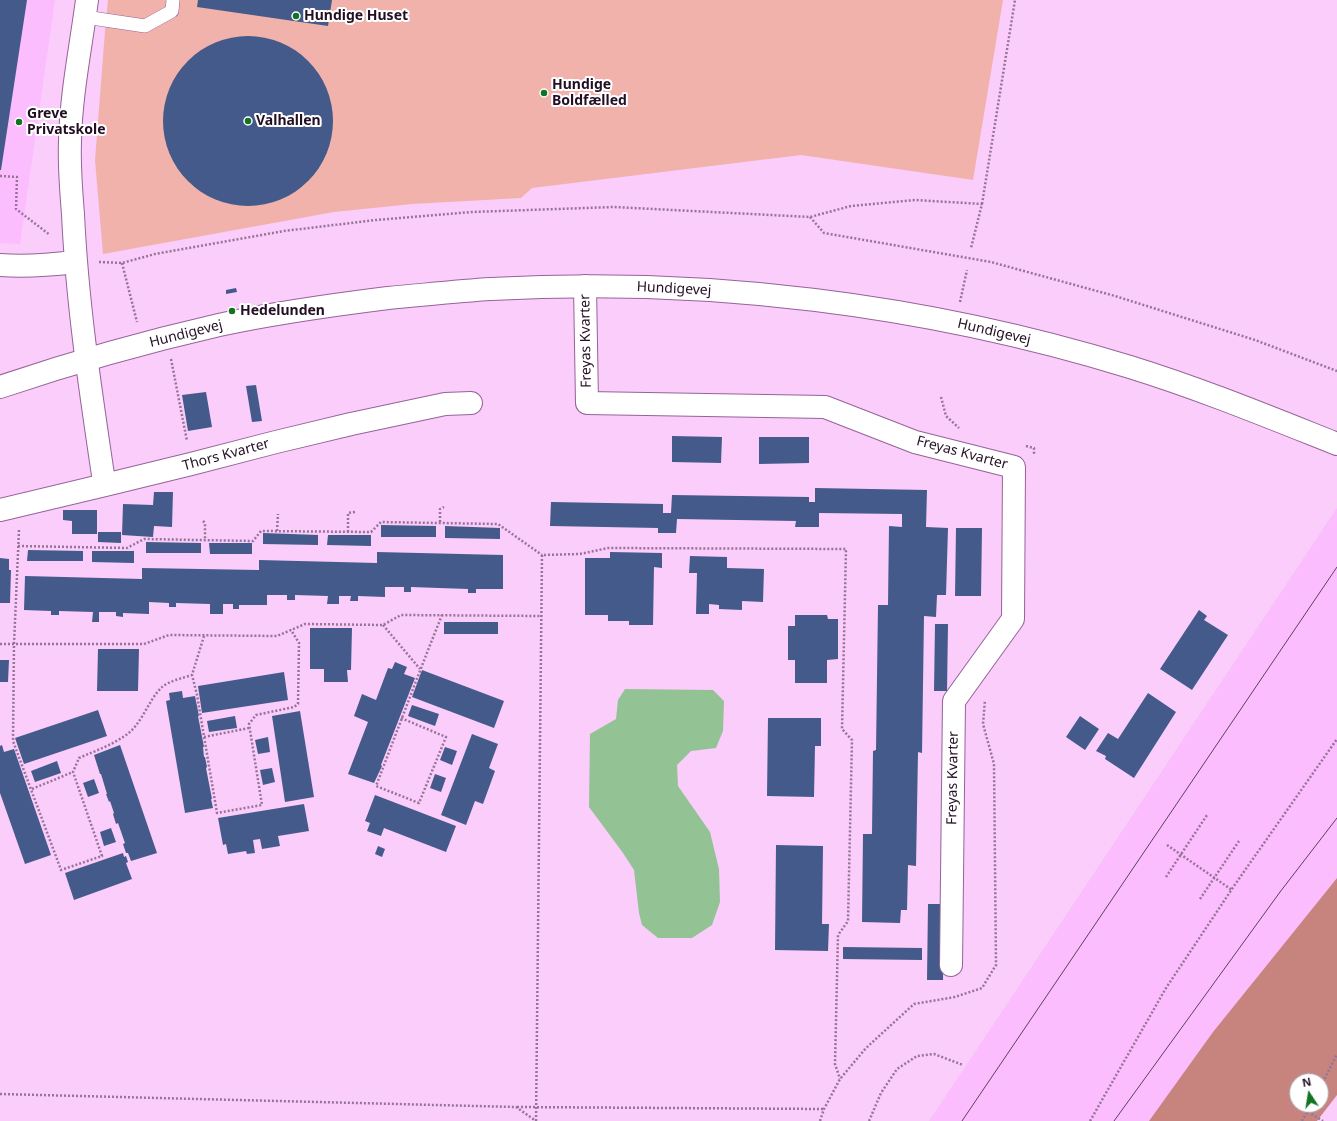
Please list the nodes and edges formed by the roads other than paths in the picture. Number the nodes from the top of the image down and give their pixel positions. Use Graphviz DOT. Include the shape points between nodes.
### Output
graph roads {
  1 [pos="173,0"];
  2 [pos="86,9"];
  3 [pos="75,253"];
  4 [pos="0,265"];
  5 [pos="585,286"];
  6 [pos="87,360"];
  7 [pos="0,387"];
  8 [pos="471,403"];
  9 [pos="1337,444"];
  10 [pos="105,485"];
  11 [pos="10,508"];
  12 [pos="950,965"];
  1 -- 2 [label="lane" via="172,11 144,26"];
  2 -- 3 [label="street" via="70,142"];
  3 -- 4 [label="street" via="18,266"];
  3 -- 6 [label="street"];
  5 -- 6 [label="street, Hundigevej" via="443,292 337,304 220,325"];
  5 -- 9 [label="street, Hundigevej" via="710,290 770,295 908,314 993,331 1062,348 1184,384"];
  5 -- 12 [label="street, Freyas Kvarter" via="587,403 825,407 915,442 1014,467 1013,618 954,701"];
  6 -- 7 [label="street, Hundigevej"];
  6 -- 10 [label="street"];
  8 -- 10 [label="street, Thors Kvarter" via="445,404 283,440"];
  10 -- 11 [label="street, Thors Kvarter"];
}
